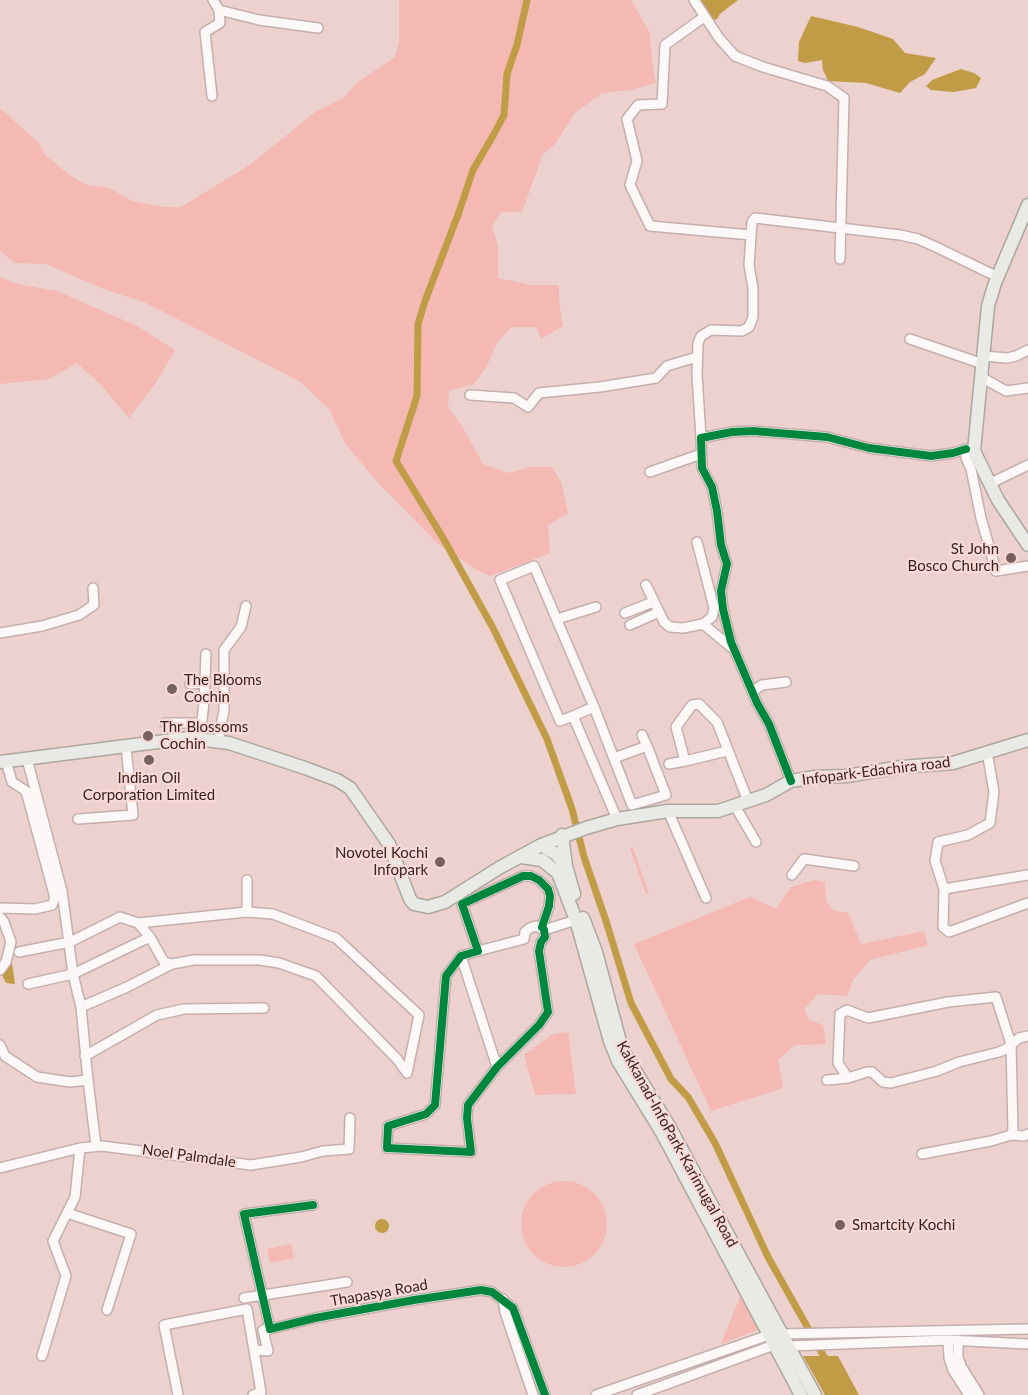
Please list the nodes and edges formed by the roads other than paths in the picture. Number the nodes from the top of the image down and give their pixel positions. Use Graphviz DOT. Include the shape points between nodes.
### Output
graph roads {
  1 [pos="213,0"];
  2 [pos="694,0"];
  3 [pos="219,10"];
  4 [pos="704,17"];
  5 [pos="318,28"];
  6 [pos="212,96"];
  7 [pos="1028,205"];
  8 [pos="840,227"];
  9 [pos="751,236"];
  10 [pos="840,260"];
  11 [pos="998,277"];
  12 [pos="910,339"];
  13 [pos="1028,350"];
  14 [pos="697,357"];
  15 [pos="983,360"];
  16 [pos="981,377"];
  17 [pos="1028,388"];
  18 [pos="470,395"];
  19 [pos="701,438"];
  20 [pos="970,450"];
  21 [pos="701,454"];
  22 [pos="1028,465"];
  23 [pos="650,472"];
  24 [pos="991,483"];
  25 [pos="697,542"];
  26 [pos="1028,544"];
  27 [pos="1028,566"];
  28 [pos="646,585"];
  29 [pos="93,588"];
  30 [pos="653,602"];
  31 [pos="246,606"];
  32 [pos="596,607"];
  33 [pos="659,612"];
  34 [pos="625,613"];
  35 [pos="557,619"];
  36 [pos="703,624"];
  37 [pos="630,625"];
  38 [pos="0,633"];
  39 [pos="734,650"];
  40 [pos="206,654"];
  41 [pos="786,682"];
  42 [pos="205,683"];
  43 [pos="190,684"];
  44 [pos="752,692"];
  45 [pos="594,707"];
  46 [pos="573,716"];
  47 [pos="165,723"];
  48 [pos="201,723"];
  49 [pos="642,735"];
  50 [pos="200,738"];
  51 [pos="218,740"];
  52 [pos="1028,740"];
  53 [pos="647,746"];
  54 [pos="126,747"];
  55 [pos="727,751"];
  56 [pos="987,752"];
  57 [pos="614,758"];
  58 [pos="27,759"];
  59 [pos="685,761"];
  60 [pos="3,762"];
  61 [pos="669,764"];
  62 [pos="791,781"];
  63 [pos="12,782"];
  64 [pos="0,784"];
  65 [pos="748,801"];
  66 [pos="735,806"];
  67 [pos="668,811"];
  68 [pos="78,819"];
  69 [pos="617,819"];
  70 [pos="564,834"];
  71 [pos="756,842"];
  72 [pos="541,845"];
  73 [pos="519,857"];
  74 [pos="566,866"];
  75 [pos="854,866"];
  76 [pos="1028,875"];
  77 [pos="792,876"];
  78 [pos="247,880"];
  79 [pos="944,889"];
  80 [pos="706,898"];
  81 [pos="1028,903"];
  82 [pos="0,908"];
  83 [pos="247,912"];
  84 [pos="0,917"];
  85 [pos="576,920"];
  86 [pos="138,923"];
  87 [pos="543,929"];
  88 [pos="150,937"];
  89 [pos="524,939"];
  90 [pos="70,942"];
  91 [pos="541,942"];
  92 [pos="478,951"];
  93 [pos="19,952"];
  94 [pos="461,956"];
  95 [pos="172,964"];
  96 [pos="0,970"];
  97 [pos="73,975"];
  98 [pos="28,984"];
  99 [pos="600,986"];
  100 [pos="81,1007"];
  101 [pos="264,1008"];
  102 [pos="1028,1036"];
  103 [pos="1011,1044"];
  104 [pos="0,1045"];
  105 [pos="85,1056"];
  106 [pos="497,1067"];
  107 [pos="848,1078"];
  108 [pos="88,1080"];
  109 [pos="827,1080"];
  110 [pos="350,1118"];
  111 [pos="1028,1134"];
  112 [pos="1011,1135"];
  113 [pos="96,1146"];
  114 [pos="80,1148"];
  115 [pos="922,1154"];
  116 [pos="0,1168"];
  117 [pos="313,1204"];
  118 [pos="67,1213"];
  119 [pos="347,1281"];
  120 [pos="262,1296"];
  121 [pos="244,1298"];
  122 [pos="503,1299"];
  123 [pos="107,1310"];
  124 [pos="270,1329"];
  125 [pos="1028,1329"];
  126 [pos="772,1340"];
  127 [pos="791,1340"];
  128 [pos="953,1340"];
  129 [pos="1028,1344"];
  130 [pos="254,1350"];
  131 [pos="42,1356"];
  132 [pos="178,1395"];
  133 [pos="253,1395"];
  134 [pos="533,1395"];
  135 [pos="545,1395"];
  136 [pos="596,1395"];
  137 [pos="637,1395"];
  138 [pos="801,1395"];
  139 [pos="815,1395"];
  140 [pos="969,1395"];
  141 [pos="979,1395"];
  1 -- 3 [label="street"];
  2 -- 4 [label="street"];
  3 -- 5 [label="street"];
  3 -- 6 [label="street" via="220,23 205,32"];
  4 -- 8 [label="street" via="735,56 827,86 844,98"];
  4 -- 9 [label="street" via="665,45 662,104 638,105 627,119 637,161 630,185 650,226"];
  7 -- 11 [label="main road"];
  8 -- 9 [label="street" via="755,218"];
  8 -- 10 [label="street"];
  8 -- 11 [label="street" via="918,239"];
  9 -- 14 [label="street" via="749,265 754,304 749,327 742,331 711,330 701,336"];
  11 -- 15 [label="main road" via="988,306"];
  12 -- 15 [label="street"];
  13 -- 15 [label="street" via="1007,358"];
  14 -- 18 [label="street" via="667,366 656,378 539,393 528,407 514,398"];
  14 -- 19 [label="street"];
  15 -- 16 [label="main road"];
  16 -- 17 [label="street" via="1006,391"];
  16 -- 20 [label="main road"];
  19 -- 20 [label="street" via="753,431 827,437 869,448 931,456"];
  19 -- 21 [label="street"];
  20 -- 24 [label="main road"];
  20 -- 27 [label="street" via="966,458 996,571"];
  21 -- 23 [label="street"];
  21 -- 39 [label="street" via="702,468 715,500 727,564 722,600"];
  22 -- 24 [label="street"];
  24 -- 26 [label="main road"];
  25 -- 36 [label="street" via="714,608 712,617"];
  28 -- 30 [label="street"];
  29 -- 38 [label="street" via="94,605 79,615"];
  30 -- 33 [label="street"];
  30 -- 34 [label="street"];
  31 -- 51 [label="street" via="241,627 224,650 224,711"];
  32 -- 35 [label="street"];
  33 -- 36 [label="street" via="670,627"];
  33 -- 37 [label="street"];
  35 -- 45 [label="street"];
  35 -- 46 [label="street" via="534,566 500,580 560,721"];
  36 -- 39 [label="street"];
  39 -- 44 [label="street"];
  40 -- 42 [label="street"];
  41 -- 44 [label="street" via="762,685"];
  42 -- 43 [label="street"];
  42 -- 48 [label="street"];
  44 -- 62 [label="street" via="770,724"];
  45 -- 46 [label="street"];
  45 -- 57 [label="street"];
  46 -- 69 [label="street"];
  47 -- 48 [label="street"];
  48 -- 50 [label="street"];
  49 -- 53 [label="street"];
  50 -- 51 [label="main road"];
  50 -- 54 [label="main road"];
  51 -- 73 [label="main road" via="305,768 350,788 385,836 410,899 420,907 445,902"];
  52 -- 56 [label="main road, Infopark-Edachira road"];
  53 -- 57 [label="street"];
  53 -- 57 [label="street" via="666,795 632,805"];
  54 -- 58 [label="main road"];
  54 -- 68 [label="street" via="133,815"];
  55 -- 59 [label="street"];
  55 -- 59 [label="street" via="717,722 699,704 692,705 676,727"];
  55 -- 65 [label="street"];
  56 -- 62 [label="main road, Infopark-Edachira road" via="953,763"];
  56 -- 79 [label="street" via="994,792 990,823 968,835 938,842 935,861"];
  58 -- 60 [label="main road"];
  58 -- 90 [label="street" via="62,891"];
  59 -- 61 [label="street"];
  60 -- 63 [label="street"];
  62 -- 65 [label="main road, Infopark-Edachira road"];
  63 -- 64 [label="street"];
  63 -- 82 [label="street" via="26,791 55,898 52,905 35,909"];
  65 -- 66 [label="main road, Infopark-Edachira road"];
  66 -- 67 [label="main road, Infopark-Edachira road" via="718,812"];
  66 -- 71 [label="street"];
  67 -- 69 [label="main road, Infopark-Edachira road"];
  67 -- 80 [label="street"];
  69 -- 70 [label="main road, Infopark-Edachira road"];
  70 -- 72 [label="main road, Infopark-Edachira road"];
  70 -- 74 [label="main road"];
  72 -- 73 [label="main road"];
  72 -- 74 [label="main road, Kakkanad-InfoPark-Karimugal Road" via="554,852"];
  73 -- 85 [label="main road, Kakkanad-InfoPark-Karimugal Road" via="542,860 558,873"];
  74 -- 99 [label="main road, Kakkanad-InfoPark-Karimugal Road" via="596,952"];
  75 -- 77 [label="street" via="804,859"];
  76 -- 79 [label="street"];
  78 -- 83 [label="street"];
  79 -- 81 [label="street" via="947,932"];
  83 -- 86 [label="street"];
  83 -- 95 [label="street" via="273,915 336,938 419,1015 407,1073 316,976 260,960"];
  84 -- 96 [label="street" via="11,942"];
  85 -- 87 [label="street"];
  85 -- 99 [label="main road, Kakkanad-InfoPark-Karimugal Road"];
  86 -- 88 [label="street"];
  86 -- 90 [label="street" via="120,917"];
  87 -- 89 [label="street" via="530,928"];
  87 -- 91 [label="street" via="545,937"];
  87 -- 92 [label="street" via="549,906 548,889 539,880 523,876 462,904"];
  88 -- 95 [label="street" via="164,962"];
  88 -- 97 [label="street"];
  89 -- 91 [label="street" via="533,944"];
  89 -- 92 [label="street"];
  90 -- 93 [label="street"];
  90 -- 97 [label="street"];
  91 -- 106 [label="street" via="540,969 548,1012"];
  92 -- 94 [label="street"];
  94 -- 106 [label="street"];
  94 -- 106 [label="street" via="446,976 435,1105 426,1114 388,1126 387,1148 471,1152 468,1105"];
  95 -- 100 [label="street"];
  97 -- 98 [label="street"];
  97 -- 100 [label="street"];
  99 -- 126 [label="main road, Kakkanad-InfoPark-Karimugal Road" via="610,1041 618,1061 661,1131"];
  99 -- 127 [label="main road, Kakkanad-InfoPark-Karimugal Road" via="626,1056"];
  100 -- 105 [label="street"];
  101 -- 105 [label="street" via="184,1009 158,1015"];
  102 -- 103 [label="street"];
  103 -- 107 [label="street" via="999,1052 891,1083 883,1082 872,1072"];
  103 -- 107 [label="street" via="996,997 868,1018 847,1010 840,1014 838,1063"];
  103 -- 112 [label="street"];
  104 -- 108 [label="street" via="5,1056 38,1077 70,1082"];
  105 -- 108 [label="street"];
  107 -- 109 [label="street"];
  108 -- 113 [label="street"];
  110 -- 113 [label="street, Noel Palmdale" via="349,1149 251,1165"];
  111 -- 112 [label="street"];
  112 -- 115 [label="street"];
  113 -- 114 [label="street, Noel Palmdale"];
  114 -- 116 [label="street, Noel Palmdale"];
  114 -- 118 [label="street" via="75,1197"];
  117 -- 120 [label="street" via="244,1214"];
  118 -- 123 [label="street" via="131,1234"];
  118 -- 131 [label="street" via="53,1241 66,1276"];
  119 -- 120 [label="street"];
  120 -- 121 [label="street"];
  120 -- 124 [label="street"];
  122 -- 124 [label="street, Thapasya Road" via="481,1290"];
  122 -- 134 [label="street"];
  122 -- 135 [label="street" via="513,1308"];
  124 -- 130 [label="street" via="263,1330 268,1351"];
  125 -- 127 [label="street" via="958,1329"];
  126 -- 136 [label="street"];
  126 -- 137 [label="street"];
  126 -- 138 [label="main road, Kakkanad-InfoPark-Karimugal Road"];
  127 -- 128 [label="street" via="875,1344"];
  127 -- 139 [label="main road, Kakkanad-InfoPark-Karimugal Road"];
  128 -- 129 [label="street"];
  128 -- 140 [label="street" via="949,1358"];
  128 -- 141 [label="street" via="961,1366"];
  130 -- 132 [label="street" via="247,1309 164,1325"];
  130 -- 133 [label="street" via="261,1392"];
}
